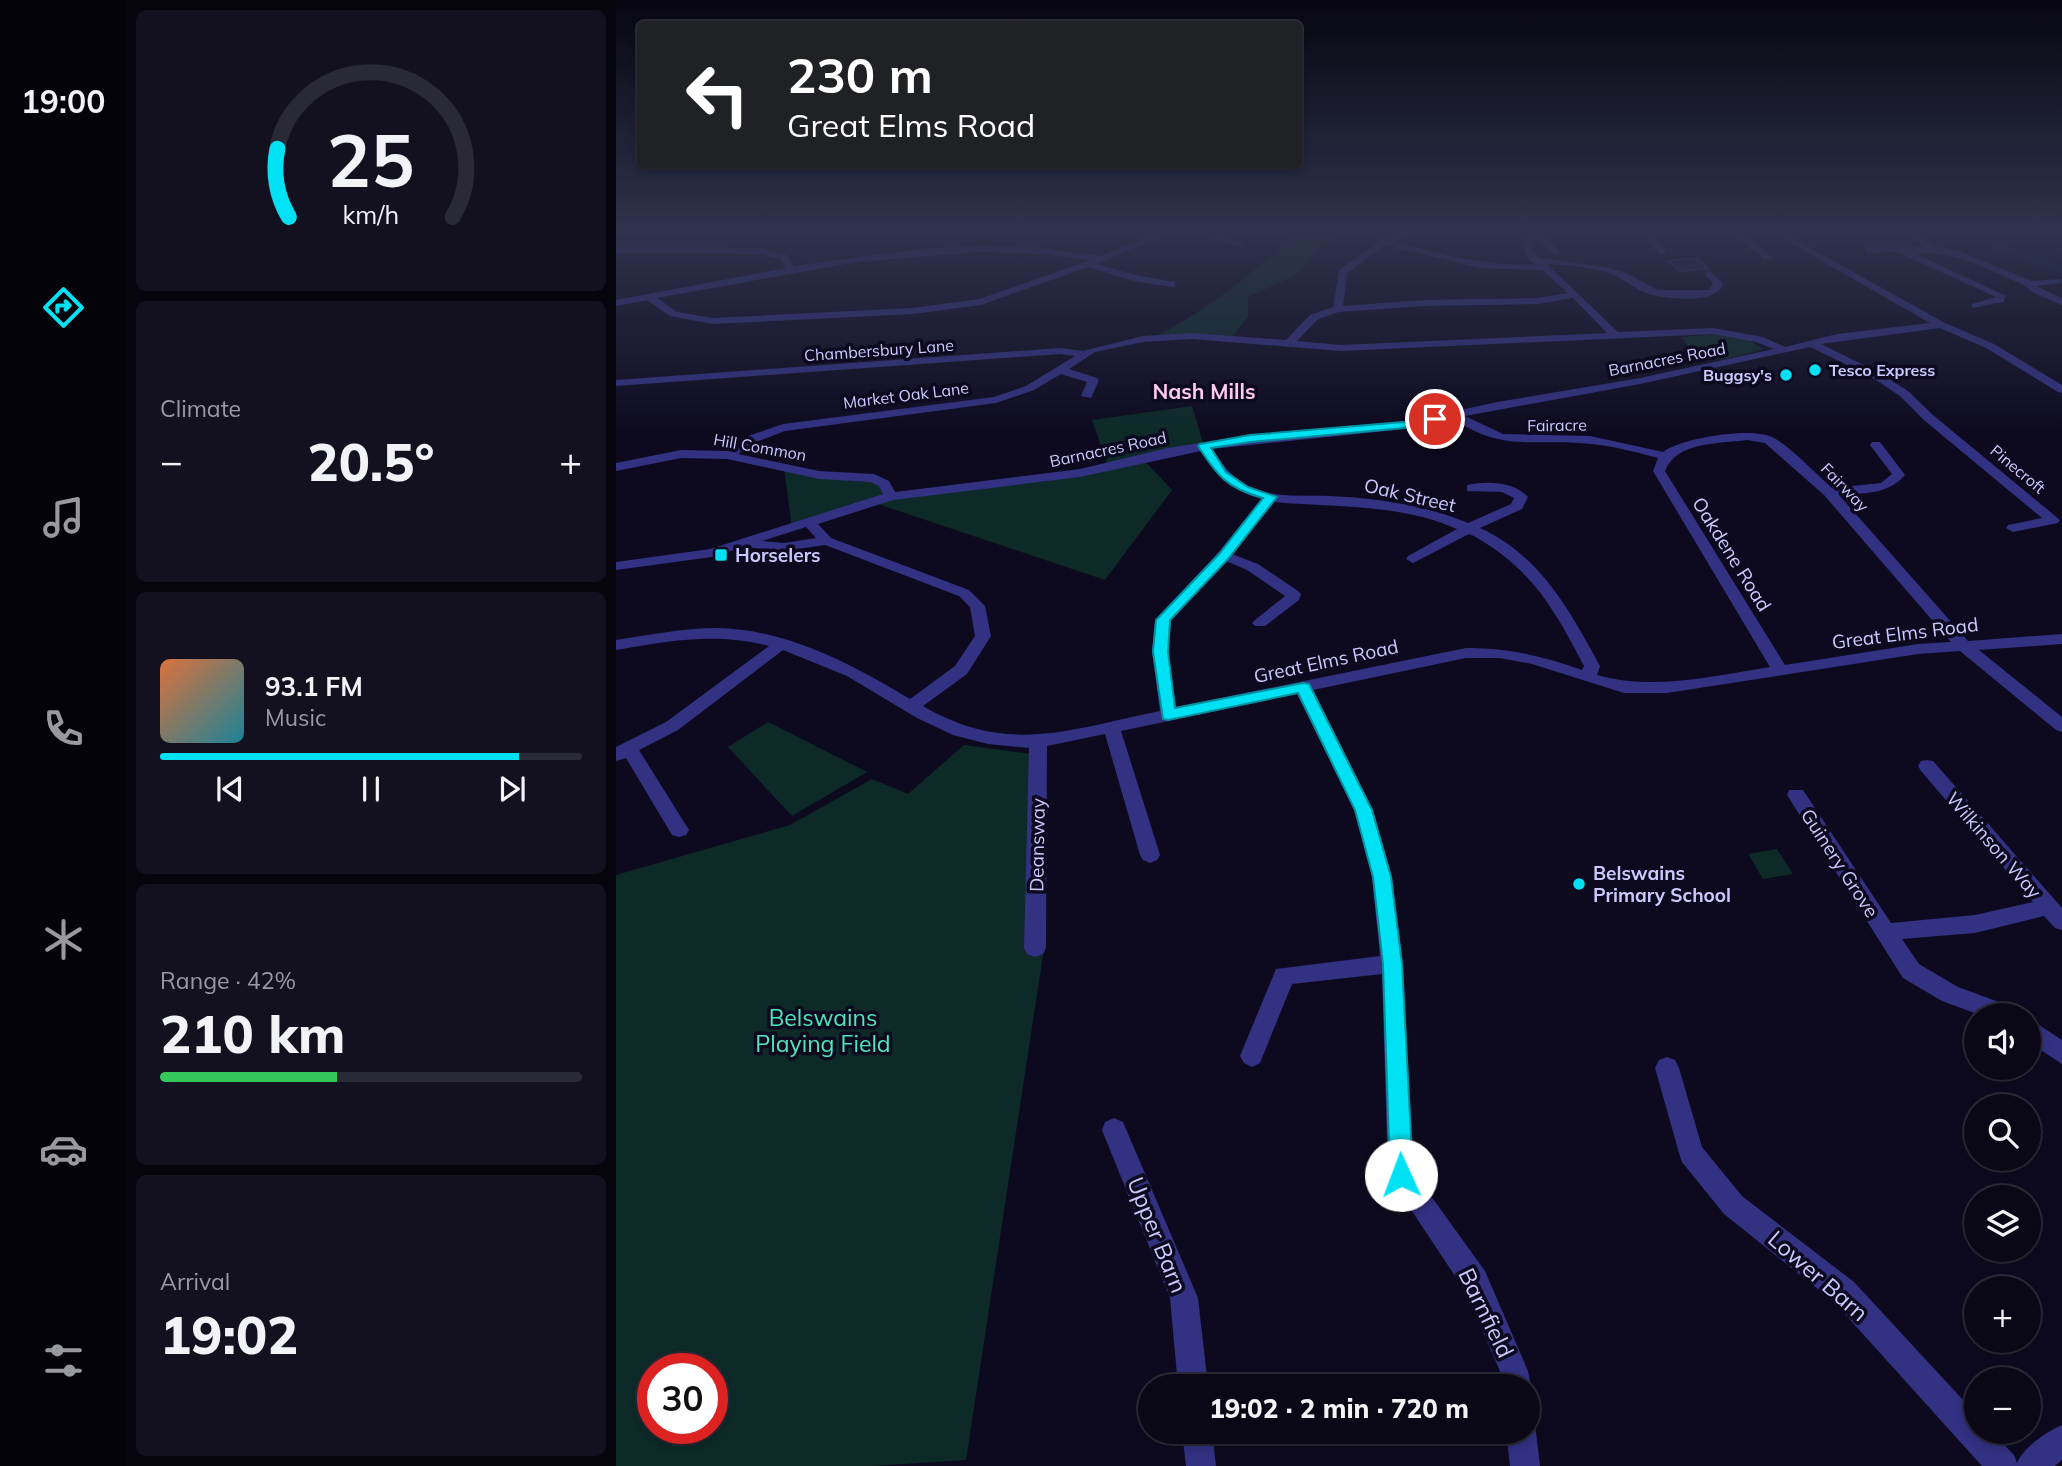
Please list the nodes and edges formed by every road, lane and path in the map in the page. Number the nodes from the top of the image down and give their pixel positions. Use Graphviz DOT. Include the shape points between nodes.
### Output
graph roads {
  1 [pos="641,298"];
  2 [pos="651,298"];
  3 [pos="992,298"];
  4 [pos="1339,298"];
  5 [pos="1553,298"];
  6 [pos="1577,298"];
  7 [pos="1893,298"];
  8 [pos="2000,298"];
  9 [pos="616,303"];
  10 [pos="1976,306"];
  11 [pos="1338,309"];
  12 [pos="1941,325"];
  13 [pos="1616,336"];
  14 [pos="1810,343"];
  15 [pos="1288,345"];
  16 [pos="1782,349"];
  17 [pos="1084,354"];
  18 [pos="1061,370"];
  19 [pos="616,383"];
  20 [pos="2062,390"];
  21 [pos="1087,396"];
  22 [pos="1455,415"];
  23 [pos="1876,445"];
  24 [pos="1204,446"];
  25 [pos="727,455"];
  26 [pos="1665,456"];
  27 [pos="616,467"];
  28 [pos="1472,488"];
  29 [pos="1829,492"];
  30 [pos="891,496"];
  31 [pos="1271,497"];
  32 [pos="809,522"];
  33 [pos="2013,528"];
  34 [pos="1468,529"];
  35 [pos="826,541"];
  36 [pos="741,545"];
  37 [pos="1223,556"];
  38 [pos="1413,559"];
  39 [pos="616,566"];
  40 [pos="1260,623"];
  41 [pos="2062,639"];
  42 [pos="781,644"];
  43 [pos="616,645"];
  44 [pos="1963,645"];
  45 [pos="1781,672"];
  46 [pos="1588,678"];
  47 [pos="1303,688"];
  48 [pos="912,706"];
  49 [pos="1168,715"];
  50 [pos="1111,726"];
  51 [pos="2062,726"];
  52 [pos="1038,742"];
  53 [pos="623,753"];
  54 [pos="1927,766"];
  55 [pos="1796,795"];
  56 [pos="679,830"];
  57 [pos="1150,855"];
  58 [pos="2055,915"];
  59 [pos="1885,932"];
  60 [pos="1035,948"];
  61 [pos="1392,964"];
  62 [pos="1974,1003"];
  63 [pos="2041,1038"];
  64 [pos="2062,1054"];
  65 [pos="1252,1056"];
  66 [pos="1667,1068"];
  67 [pos="1114,1129"];
  68 [pos="1192,1374"];
  69 [pos="1514,1374"];
  70 [pos="2062,1440"];
  71 [pos="1198,1444"];
  72 [pos="1522,1444"];
  73 [pos="1201,1466"];
  74 [pos="1525,1466"];
  75 [pos="2003,1466"];
  76 [pos="2031,1466"];
  1 -- 9 [label="street"];
  2 -- 3 [label="street" via="674,314 713,321 913,311"];
  4 -- 11 [label="street"];
  5 -- 11 [label="street"];
  6 -- 13 [label="street"];
  7 -- 12 [label="street"];
  8 -- 10 [label="street"];
  11 -- 15 [label="street" via="1314,317"];
  12 -- 14 [label="street, Barnacres Road"];
  12 -- 20 [label="street" via="1990,346"];
  13 -- 15 [label="street, Chambersbury Lane" via="1358,348"];
  13 -- 16 [label="street, Chambersbury Lane" via="1713,331 1759,339"];
  14 -- 16 [label="street, Barnacres Road"];
  14 -- 33 [label="street, Pinecroft" via="1913,399 1929,418 2053,520"];
  15 -- 17 [label="street, Chambersbury Lane" via="1182,336 1124,342"];
  16 -- 22 [label="street, Barnacres Road" via="1640,382"];
  17 -- 18 [label="street, Market Oak Lane"];
  17 -- 19 [label="street, Chambersbury Lane" via="1060,351"];
  18 -- 21 [label="street" via="1093,380"];
  18 -- 25 [label="street, Market Oak Lane" via="996,400 783,428 752,439"];
  22 -- 24 [label="street, Barnacres Road" via="1415,424"];
  22 -- 26 [label="street, Fairacre" via="1478,431 1500,438 1612,442"];
  23 -- 29 [label="street" via="1899,475 1885,487"];
  24 -- 30 [label="street, Barnacres Road" via="1080,473"];
  24 -- 31 [label="street, Oak Street" via="1222,474 1244,489"];
  25 -- 27 [label="street, Hill Common" via="681,454"];
  25 -- 30 [label="street, Hill Common" via="819,475 874,478"];
  26 -- 29 [label="street, Fairway" via="1678,447 1747,436 1769,440"];
  26 -- 45 [label="street, Oakdene Road" via="1659,471"];
  28 -- 34 [label="street" via="1502,487 1521,496 1517,506"];
  29 -- 44 [label="street, Fairway"];
  30 -- 32 [label="street, Barnacres Road"];
  31 -- 34 [label="street, Oak Street" via="1392,506"];
  31 -- 37 [label="street"];
  32 -- 35 [label="street"];
  32 -- 36 [label="street, Barnacres Road"];
  34 -- 38 [label="street"];
  34 -- 46 [label="street, Oak Street" via="1519,559 1547,588 1592,666"];
  35 -- 36 [label="street" via="784,547"];
  35 -- 48 [label="street" via="964,593 977,606 983,636 976,648 961,670"];
  36 -- 39 [label="street, Barnacres Road" via="668,561"];
  37 -- 40 [label="street" via="1256,567 1270,582 1293,594"];
  37 -- 49 [label="street" via="1163,620 1160,652"];
  41 -- 44 [label="street, Great Elms Road"];
  42 -- 43 [label="street, Great Elms Road" via="715,633"];
  42 -- 48 [label="street, Great Elms Road" via="860,677"];
  42 -- 53 [label="street" via="672,726"];
  44 -- 45 [label="street, Great Elms Road"];
  44 -- 51 [label="street, Fairway"];
  45 -- 46 [label="street, Great Elms Road" via="1667,688 1624,688"];
  46 -- 47 [label="street, Great Elms Road" via="1535,659 1466,653"];
  47 -- 49 [label="street, Great Elms Road"];
  47 -- 61 [label="street, Barnfield" via="1364,810 1382,877"];
  48 -- 52 [label="street, Great Elms Road" via="958,730 1004,741"];
  49 -- 50 [label="street, Great Elms Road"];
  50 -- 52 [label="street, Great Elms Road"];
  50 -- 57 [label="street"];
  52 -- 60 [label="street, Deansway"];
  53 -- 56 [label="street"];
  54 -- 58 [label="street, Wilkinson Way"];
  55 -- 59 [label="street, Guinery Grove"];
  58 -- 59 [label="street, Guinery Grove"];
  59 -- 62 [label="street, Guinery Grove" via="1911,971"];
  61 -- 65 [label="street" via="1284,976"];
  61 -- 69 [label="street, Barnfield" via="1401,1175 1475,1281"];
  63 -- 64 [label="street"];
  66 -- 75 [label="street, Lower Barn" via="1690,1153 1733,1205 1844,1292"];
  67 -- 68 [label="street, Upper Barn" via="1184,1298"];
  70 -- 76 [label="street"];
  71 -- 73 [label="street"];
  72 -- 74 [label="street"];
}
